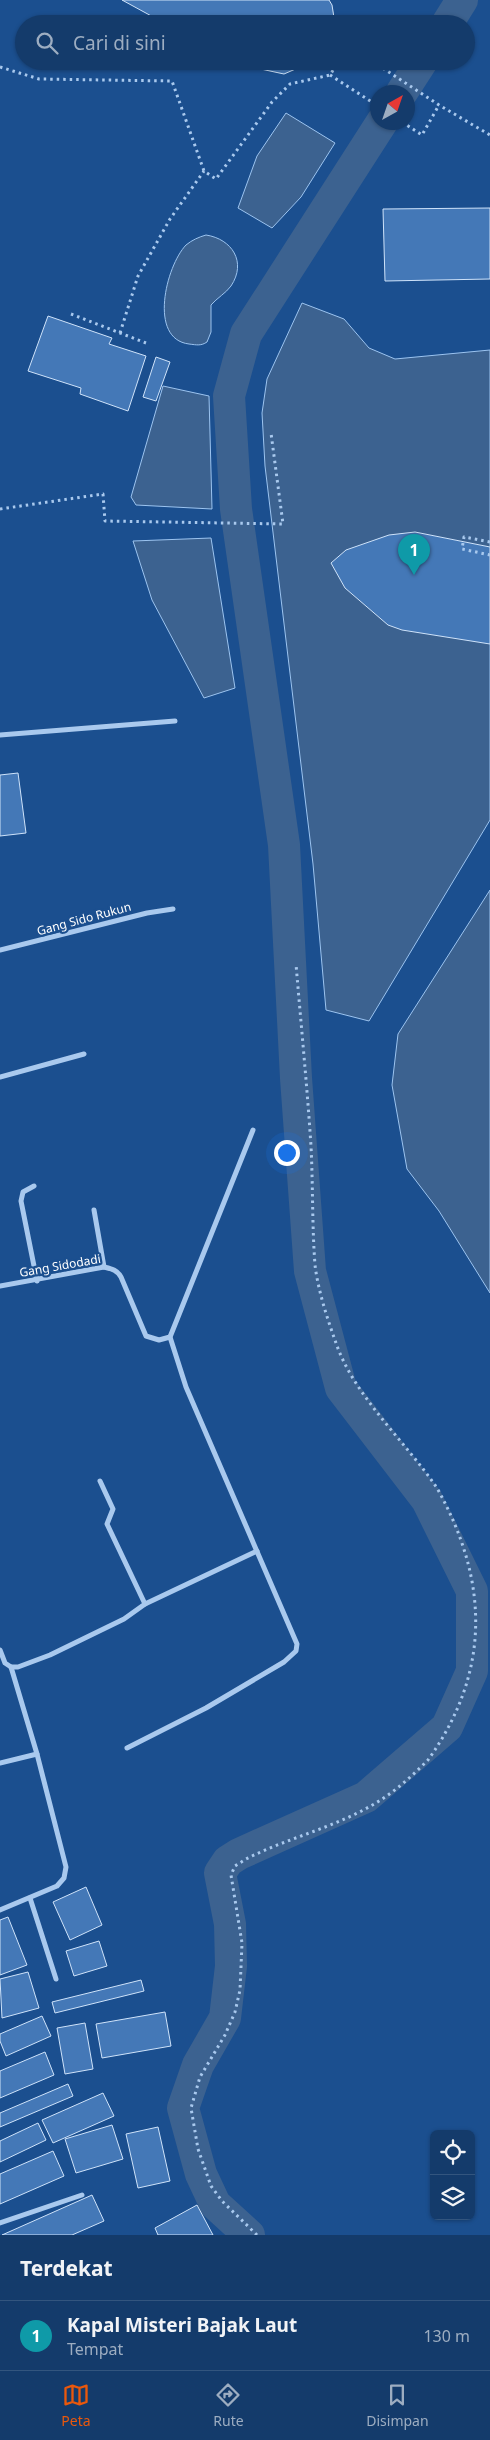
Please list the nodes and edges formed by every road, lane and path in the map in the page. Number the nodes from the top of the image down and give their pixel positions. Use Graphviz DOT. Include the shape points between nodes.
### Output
graph roads {
  1 [pos="0,67"];
  2 [pos="334,70"];
  3 [pos="386,70"];
  4 [pos="330,76"];
  5 [pos="370,101"];
  6 [pos="439,105"];
  7 [pos="414,130"];
  8 [pos="490,134"];
  9 [pos="204,171"];
  10 [pos="71,314"];
  11 [pos="120,333"];
  12 [pos="146,343"];
  13 [pos="271,433"];
  14 [pos="0,509"];
  15 [pos="490,542"];
  16 [pos="490,555"];
  17 [pos="175,721"];
  18 [pos="0,735"];
  19 [pos="173,909"];
  20 [pos="0,950"];
  21 [pos="296,964"];
  22 [pos="84,1054"];
  23 [pos="0,1077"];
  24 [pos="253,1130"];
  25 [pos="34,1186"];
  26 [pos="94,1210"];
  27 [pos="104,1267"];
  28 [pos="37,1281"];
  29 [pos="0,1286"];
  30 [pos="170,1337"];
  31 [pos="100,1481"];
  32 [pos="463,1531"];
  33 [pos="257,1551"];
  34 [pos="145,1604"];
  35 [pos="0,1650"];
  36 [pos="11,1667"];
  37 [pos="447,1742"];
  38 [pos="127,1748"];
  39 [pos="37,1754"];
  40 [pos="0,1763"];
  41 [pos="30,1898"];
  42 [pos="0,1910"];
  43 [pos="56,1979"];
  44 [pos="82,2195"];
  45 [pos="0,2222"];
  46 [pos="257,2235"];
  1 -- 9 [label="path" via="39,79 172,81"];
  2 -- 4 [label="path"];
  3 -- 6 [label="path"];
  4 -- 5 [label="path"];
  4 -- 9 [label="path" via="290,84 272,102 216,179"];
  6 -- 7 [label="path" via="422,135"];
  6 -- 8 [label="path"];
  9 -- 11 [label="path" via="170,219 138,276"];
  10 -- 11 [label="path"];
  11 -- 12 [label="path"];
  13 -- 14 [label="path" via="283,524 105,521 103,494"];
  15 -- 16 [label="path" via="464,537 462,549"];
  17 -- 18 [label="street"];
  19 -- 20 [label="street, Gang Sido Rukun"];
  21 -- 32 [label="path" via="311,1148 316,1268 325,1310 336,1346 351,1376 434,1485"];
  22 -- 23 [label="street"];
  24 -- 30 [label="street"];
  25 -- 28 [label="street" via="23,1192 21,1201"];
  26 -- 27 [label="street"];
  27 -- 28 [label="street, Gang Sidodadi"];
  27 -- 30 [label="street, Gang Sidodadi" via="118,1271 146,1336 159,1340"];
  28 -- 29 [label="street, Gang Sidodadi"];
  30 -- 33 [label="street" via="186,1387"];
  31 -- 34 [label="street" via="113,1509 107,1524"];
  33 -- 34 [label="street"];
  33 -- 38 [label="street" via="296,1636 296,1652 226,1696"];
  34 -- 36 [label="street" via="124,1619 58,1651"];
  35 -- 36 [label="street" via="5,1663"];
  36 -- 39 [label="street"];
  37 -- 46 [label="path" via="378,1802 254,1855 240,1862 231,1875 242,1943 240,1990 235,2012 200,2077 190,2108 198,2149 211,2186"];
  39 -- 40 [label="street"];
  39 -- 41 [label="street" via="66,1867 64,1878 57,1886"];
  41 -- 42 [label="street"];
  41 -- 43 [label="street"];
  44 -- 45 [label="street"];
}
